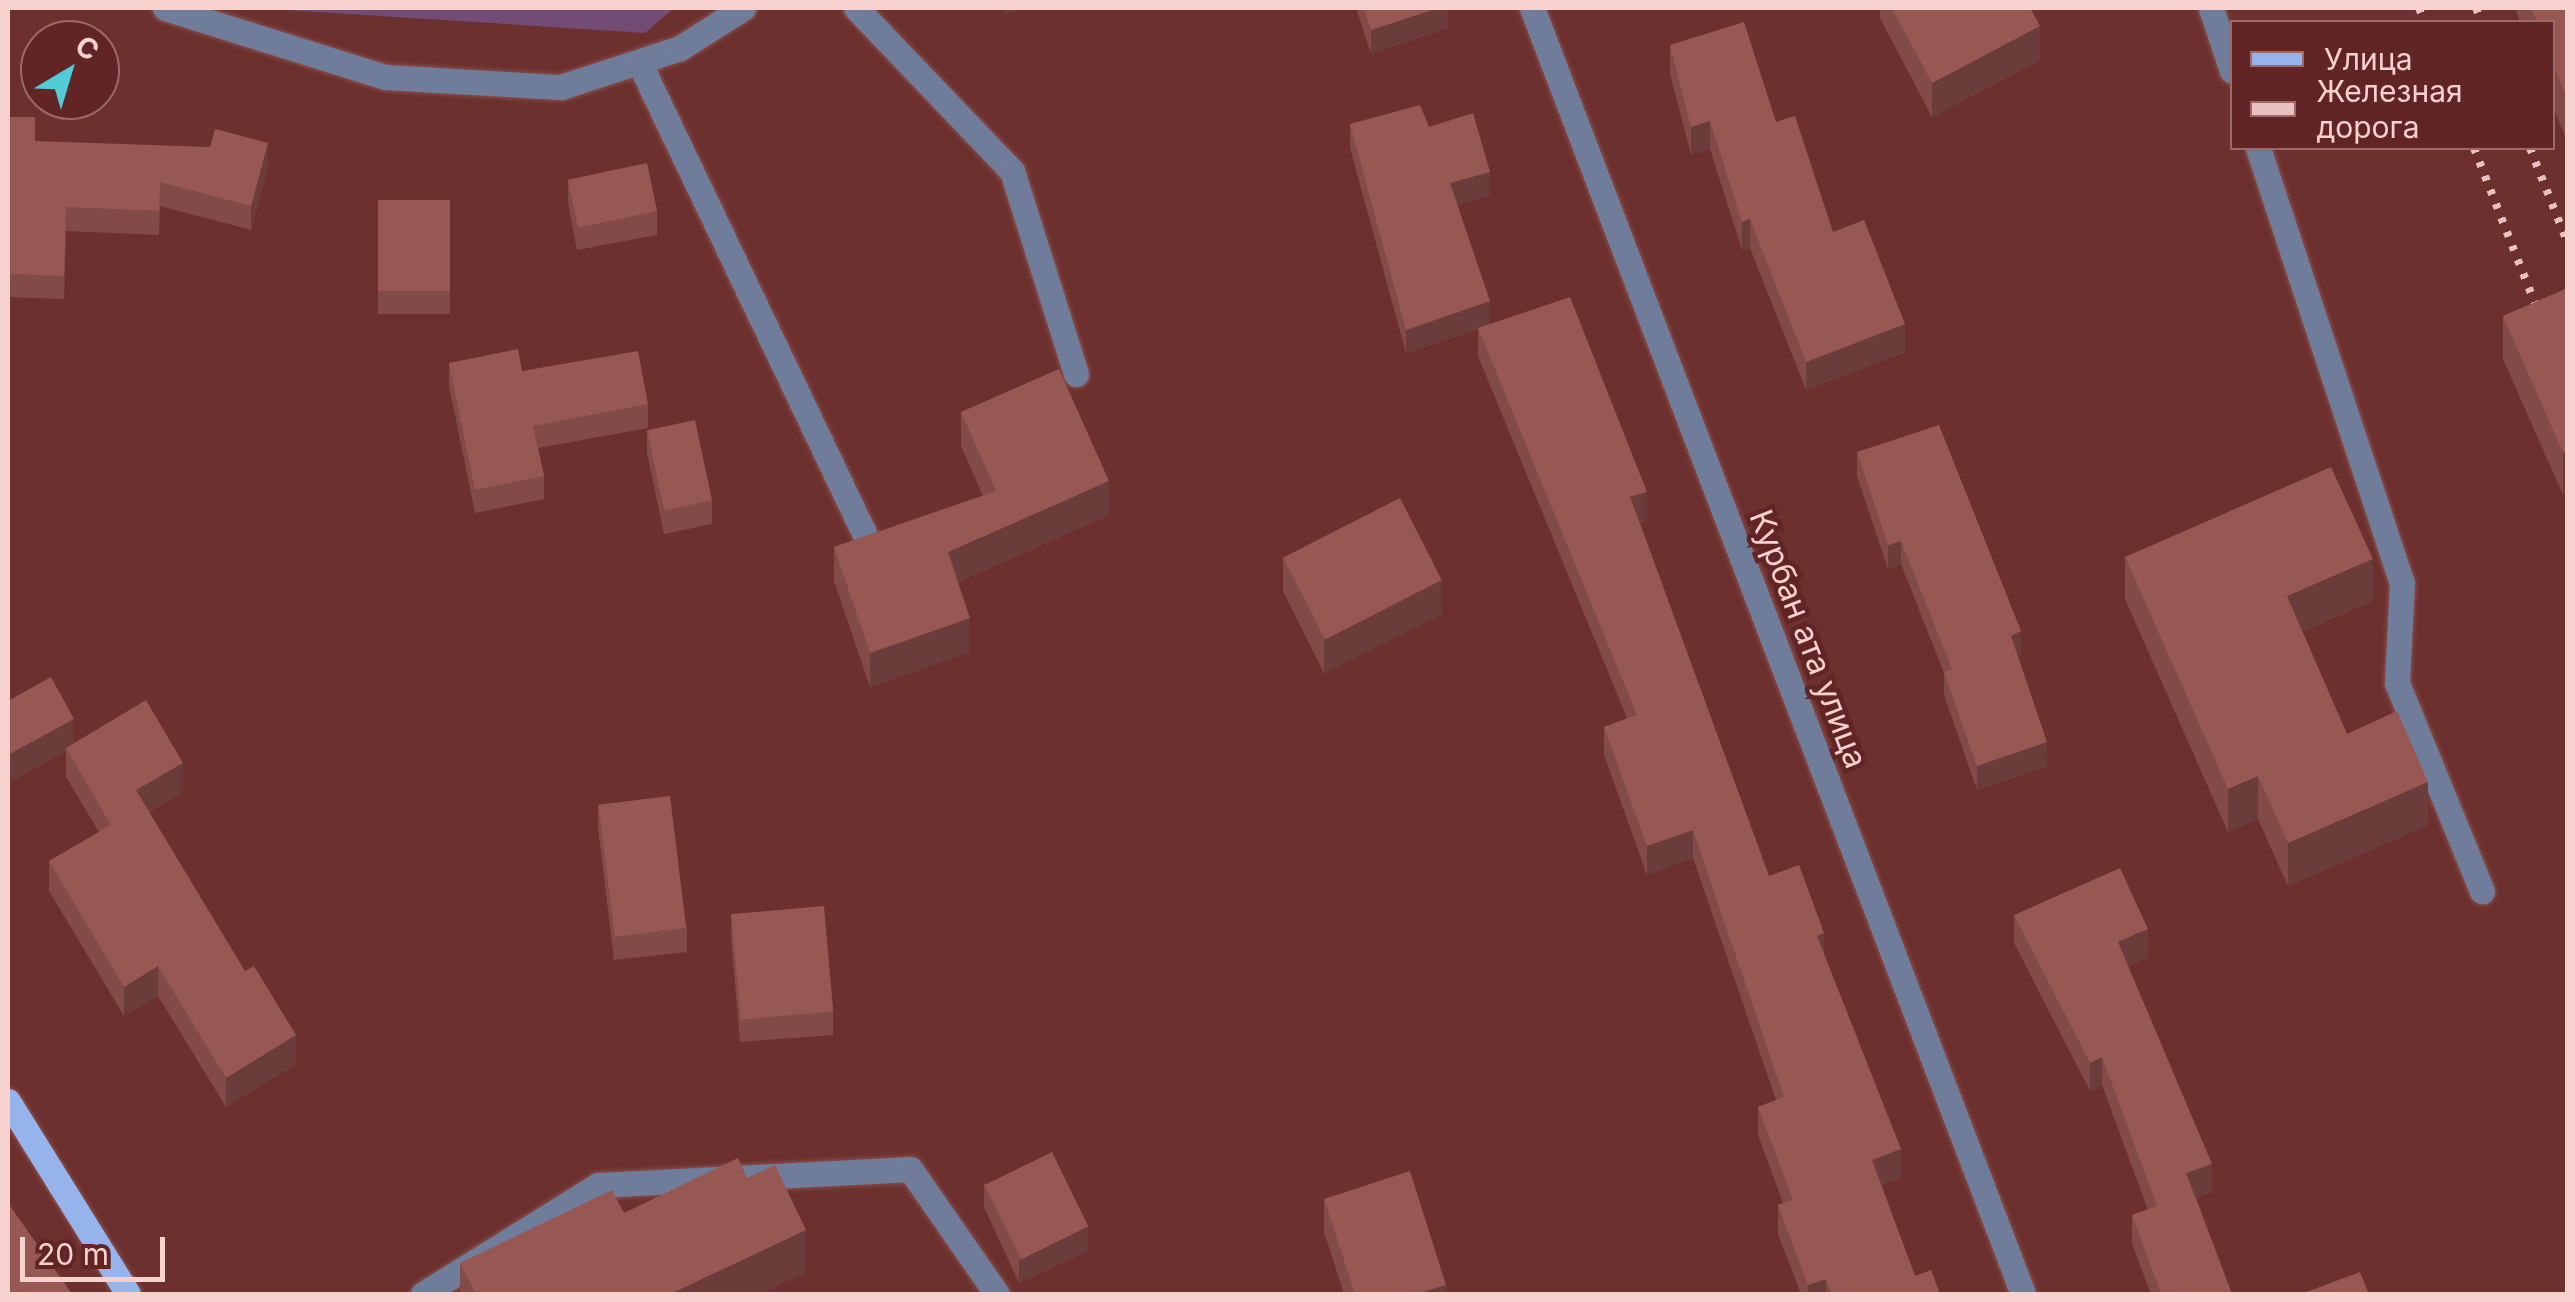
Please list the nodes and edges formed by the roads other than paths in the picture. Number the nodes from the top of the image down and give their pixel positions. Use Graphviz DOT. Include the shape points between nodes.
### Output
graph roads {
  1 [pos="166,8"];
  2 [pos="743,8"];
  3 [pos="856,8"];
  4 [pos="1532,8"];
  5 [pos="2212,8"];
  6 [pos="639,62"];
  7 [pos="2230,65"];
  8 [pos="2259,150"];
  9 [pos="1076,374"];
  10 [pos="865,535"];
  11 [pos="2482,891"];
  12 [pos="8,1101"];
  13 [pos="128,1294"];
  14 [pos="423,1294"];
  15 [pos="997,1294"];
  16 [pos="2023,1294"];
  1 -- 6 [label="street" via="385,77 561,86"];
  2 -- 6 [label="street" via="680,48"];
  3 -- 9 [label="street" via="1012,171"];
  4 -- 16 [label="street, Курбан ата улица"];
  5 -- 7 [label="street"];
  6 -- 10 [label="street"];
  8 -- 11 [label="street" via="2402,583 2397,683"];
  12 -- 13 [label="main road"];
  14 -- 15 [label="street" via="598,1185 910,1169"];
}
